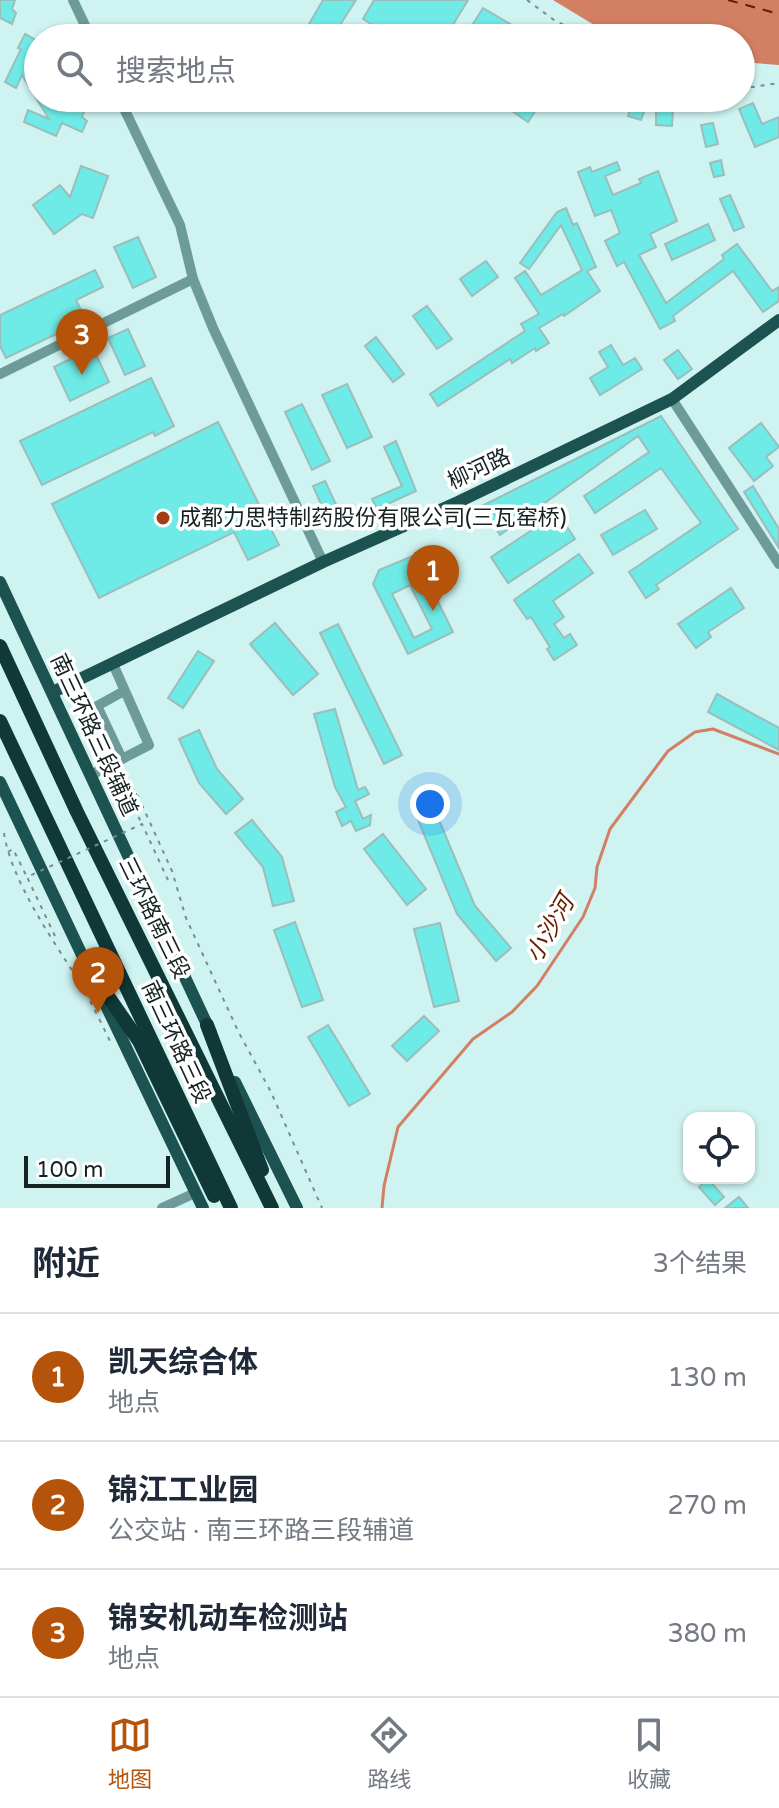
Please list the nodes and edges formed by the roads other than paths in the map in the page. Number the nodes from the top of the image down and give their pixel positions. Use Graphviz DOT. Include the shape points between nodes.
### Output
graph roads {
  1 [pos="73,0"];
  2 [pos="84,24"];
  3 [pos="126,112"];
  4 [pos="193,279"];
  5 [pos="779,320"];
  6 [pos="0,374"];
  7 [pos="672,399"];
  8 [pos="323,562"];
  9 [pos="779,564"];
  10 [pos="0,582"];
  11 [pos="0,646"];
  12 [pos="113,664"];
  13 [pos="124,691"];
  14 [pos="53,692"];
  15 [pos="0,721"];
  16 [pos="117,761"];
  17 [pos="91,775"];
  18 [pos="0,782"];
  19 [pos="87,966"];
  20 [pos="207,1025"];
  21 [pos="195,1193"];
  22 [pos="162,1208"];
  23 [pos="203,1208"];
  24 [pos="220,1208"];
  25 [pos="231,1208"];
  26 [pos="274,1208"];
  27 [pos="297,1208"];
  1 -- 2 [label="street"];
  3 -- 4 [label="street" via="180,225"];
  4 -- 6 [label="street"];
  4 -- 8 [label="street"];
  5 -- 7 [label="main road, 柳河路"];
  7 -- 8 [label="main road, 柳河路"];
  7 -- 9 [label="street"];
  8 -- 12 [label="main road, 柳河路"];
  10 -- 14 [label="main road, 南三环路三段辅道"];
  11 -- 26 [label="highway, 三环路南三段"];
  12 -- 13 [label="street"];
  12 -- 14 [label="main road, 柳河路"];
  13 -- 16 [label="street" via="97,706"];
  13 -- 16 [label="street" via="149,745"];
  14 -- 17 [label="main road, 南三环路三段辅道"];
  15 -- 25 [label="highway, 南三环路三段"];
  16 -- 17 [label="street"];
  17 -- 20 [label="main road, 南三环路三段辅道"];
  18 -- 19 [label="main road"];
  19 -- 21 [label="main road"];
  19 -- 24 [label="highway" via="139,1041"];
  20 -- 26 [label="highway"];
  20 -- 27 [label="main road, 南三环路三段辅道"];
  21 -- 22 [label="street"];
  21 -- 23 [label="main road"];
}
